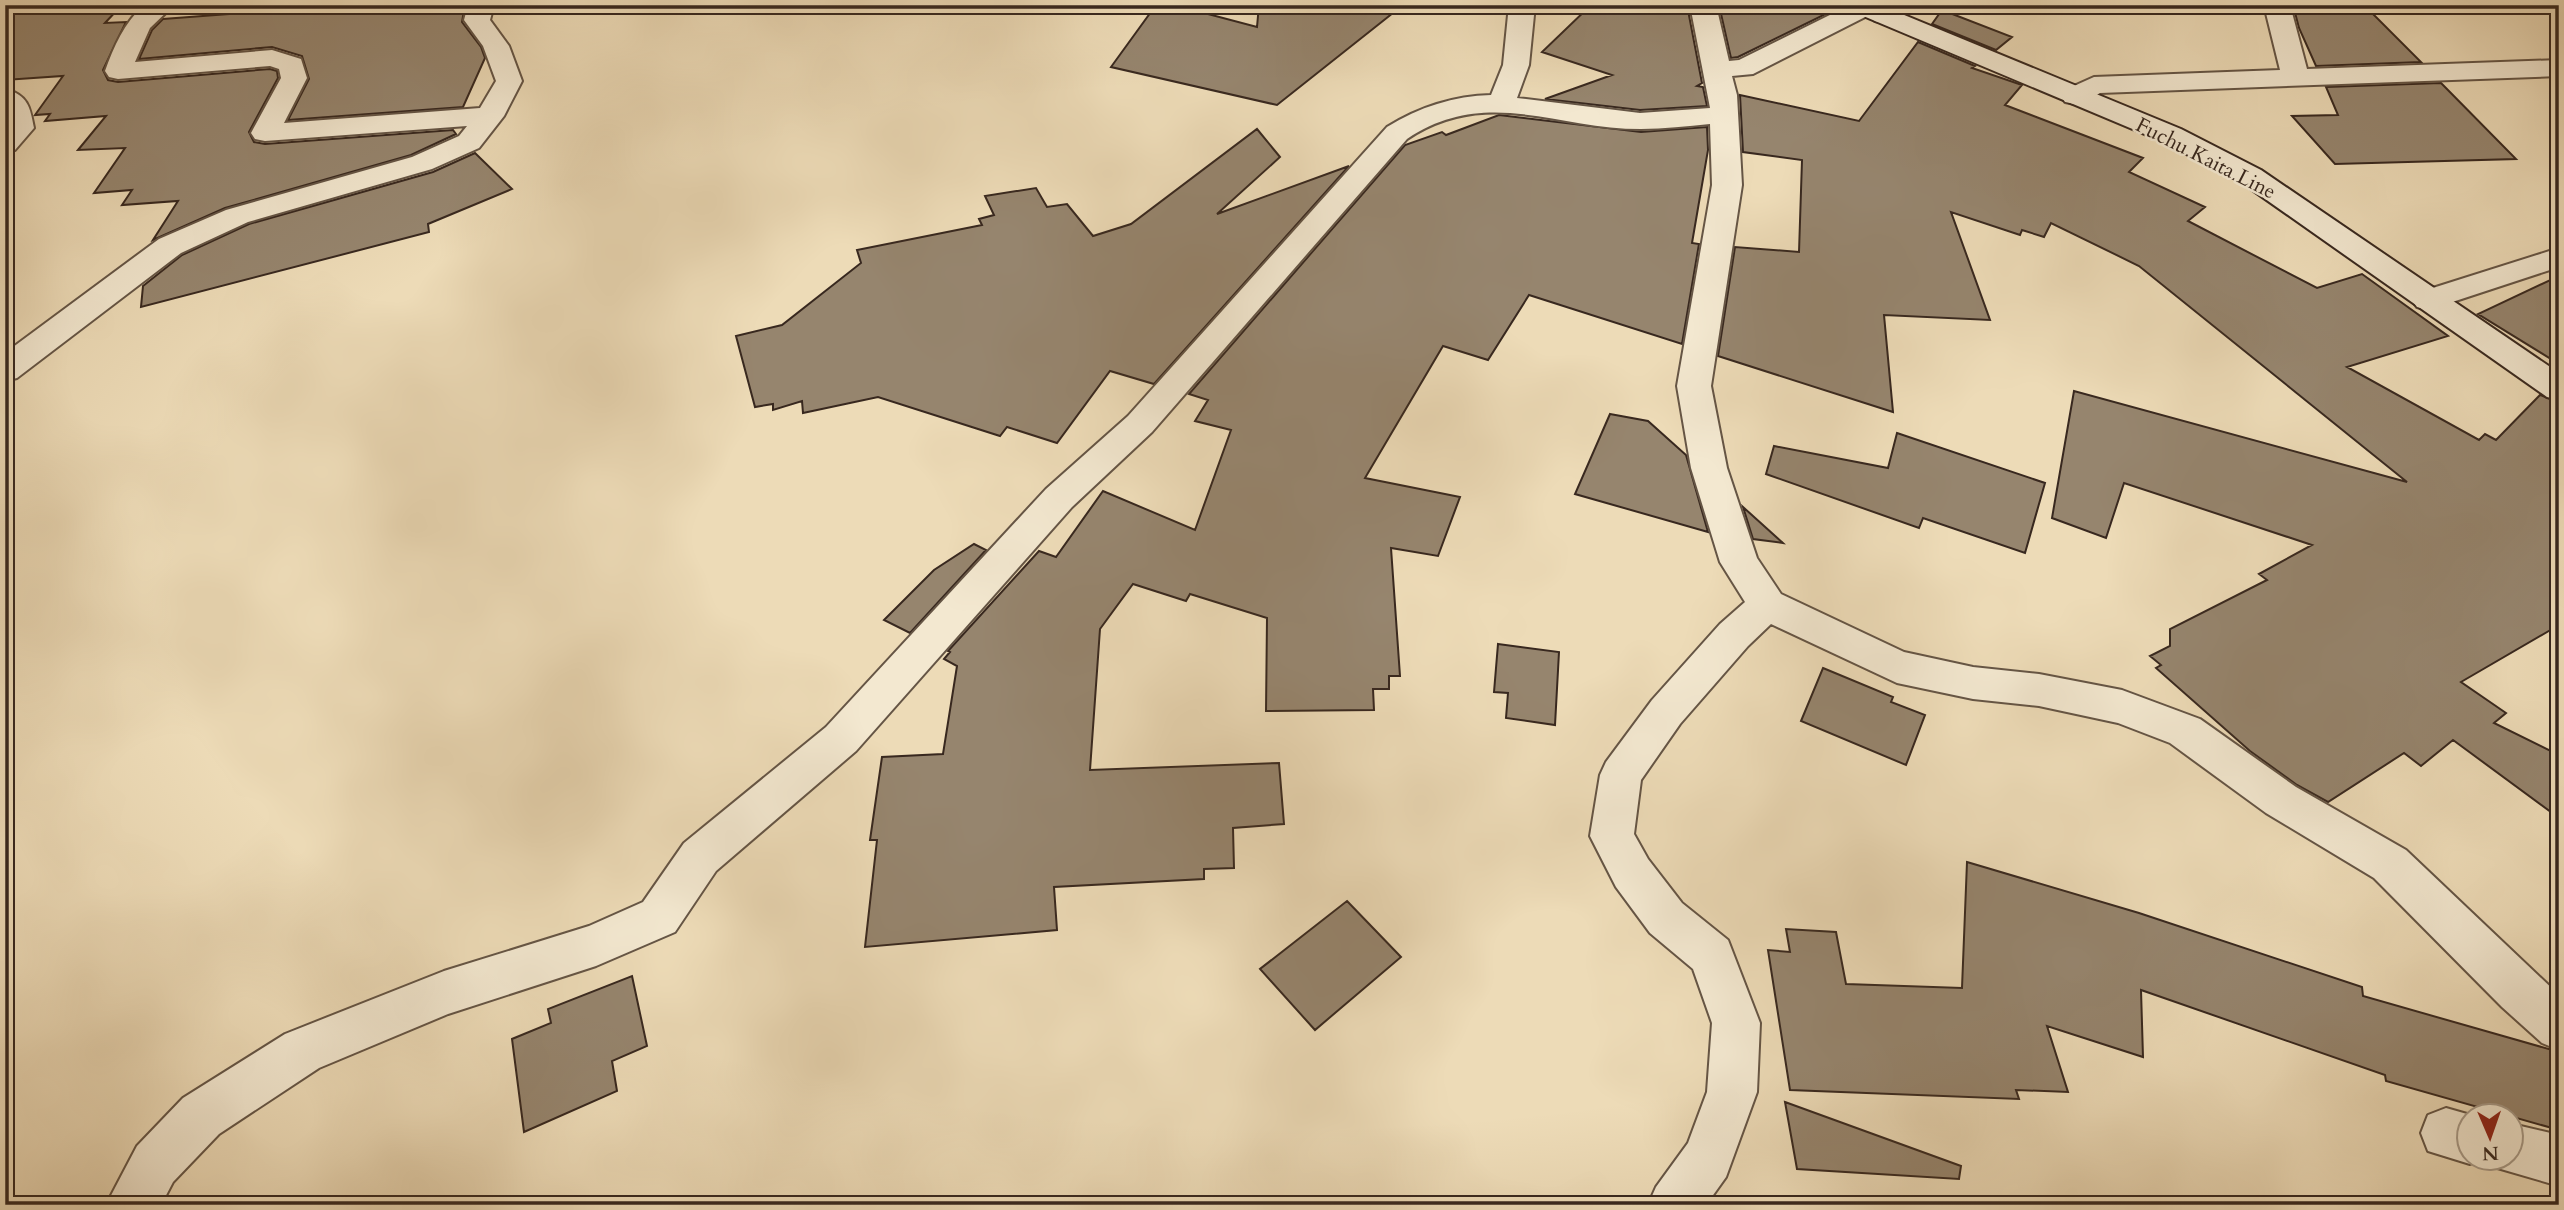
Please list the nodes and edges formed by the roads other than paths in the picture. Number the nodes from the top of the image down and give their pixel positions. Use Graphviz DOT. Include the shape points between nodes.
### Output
graph roads {
  1 [pos="162,5"];
  2 [pos="481,5"];
  3 [pos="1522,5"];
  4 [pos="1703,5"];
  5 [pos="2277,5"];
  6 [pos="1877,8"];
  7 [pos="2559,68"];
  8 [pos="1717,69"];
  9 [pos="2296,79"];
  10 [pos="2075,96"];
  11 [pos="5,97"];
  12 [pos="1501,103"];
  13 [pos="1724,115"];
  14 [pos="490,116"];
  15 [pos="5,144"];
  16 [pos="2559,257"];
  17 [pos="2428,300"];
  18 [pos="5,370"];
  19 [pos="2559,390"];
  20 [pos="1767,605"];
  21 [pos="2559,1027"];
  22 [pos="2526,1153"];
  23 [pos="2559,1161"];
  24 [pos="132,1205"];
  25 [pos="1674,1205"];
  1 -- 14 [label="street" via="148,12 130,39 118,71 272,58 292,65 295,78 265,133"];
  2 -- 14 [label="street" via="477,20 496,46 509,81"];
  3 -- 12 [label="street" via="1516,65"];
  4 -- 8 [label="street"];
  5 -- 9 [label="street"];
  6 -- 8 [label="street" via="1744,68"];
  6 -- 10 [label="street, Fuchu Kaita Line"];
  7 -- 9 [label="street"];
  8 -- 13 [label="street"];
  9 -- 10 [label="street" via="2094,85"];
  10 -- 17 [label="street, Fuchu Kaita Line" via="2171,135 2251,176"];
  11 -- 15 [label="street" via="15,103 20,128"];
  12 -- 13 [label="street" via="1640,121"];
  12 -- 24 [label="street" via="1438,110 1397,133 1140,424 1059,498 841,740 700,857 659,917 596,945 444,993 302,1051 201,1116 155,1164"];
  13 -- 20 [label="street" via="1727,185 1694,386 1709,468 1739,562"];
  14 -- 18 [label="street" via="469,142 422,163 237,216 170,246"];
  16 -- 17 [label="street"];
  17 -- 19 [label="street, Fuchu Kaita Line"];
  20 -- 21 [label="street" via="1897,667 2122,707 2185,731 2281,800 2390,864"];
  20 -- 25 [label="street" via="1666,712 1621,775 1612,836 1632,873 1667,918 1712,955 1736,1023 1732,1092 1708,1159"];
  22 -- 23 [label="street"];
}
